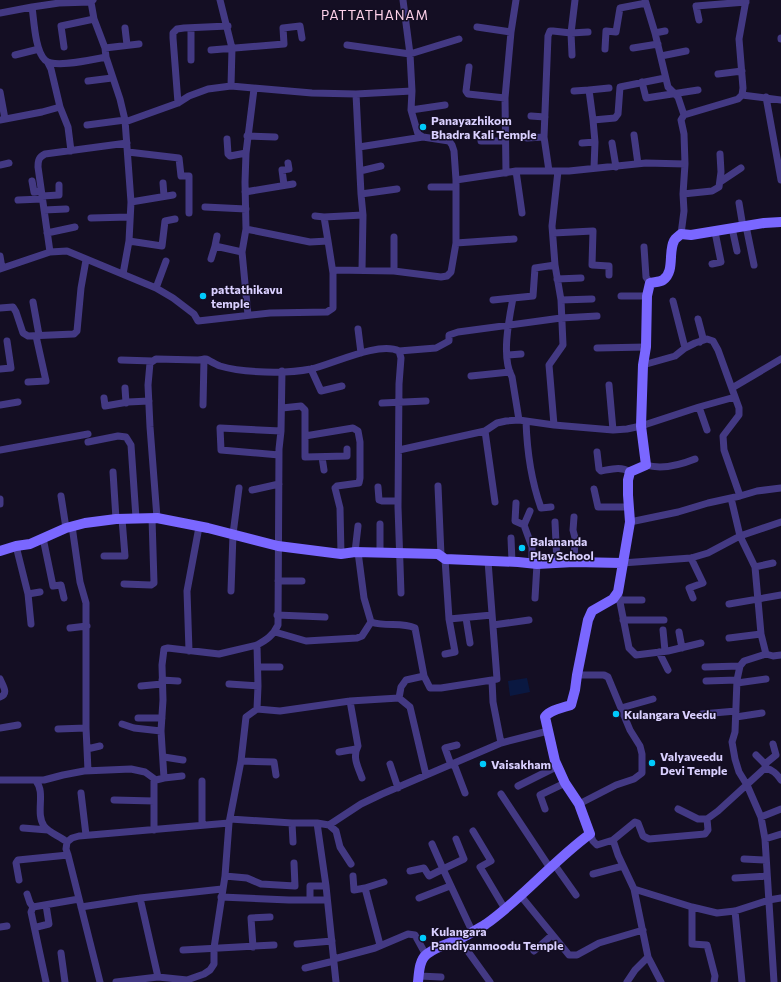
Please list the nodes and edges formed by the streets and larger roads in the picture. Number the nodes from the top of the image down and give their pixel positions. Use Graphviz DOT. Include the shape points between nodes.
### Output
graph roads {
  1 [pos="220,0"];
  2 [pos="403,0"];
  3 [pos="516,0"];
  4 [pos="575,0"];
  5 [pos="89,1"];
  6 [pos="646,1"];
  7 [pos="746,1"];
  8 [pos="32,7"];
  9 [pos="0,12"];
  10 [pos="94,19"];
  11 [pos="699,20"];
  12 [pos="228,26"];
  13 [pos="476,27"];
  14 [pos="125,28"];
  15 [pos="191,28"];
  16 [pos="666,31"];
  17 [pos="511,32"];
  18 [pos="588,32"];
  19 [pos="571,33"];
  20 [pos="655,33"];
  21 [pos="302,38"];
  22 [pos="459,40"];
  23 [pos="139,44"];
  24 [pos="658,44"];
  25 [pos="127,45"];
  26 [pos="347,45"];
  27 [pos="64,47"];
  28 [pos="105,48"];
  29 [pos="232,48"];
  30 [pos="633,48"];
  31 [pos="39,49"];
  32 [pos="605,49"];
  33 [pos="211,50"];
  34 [pos="686,51"];
  35 [pos="15,54"];
  36 [pos="410,54"];
  37 [pos="572,55"];
  38 [pos="661,56"];
  39 [pos="106,57"];
  40 [pos="191,60"];
  41 [pos="48,63"];
  42 [pos="469,67"];
  43 [pos="742,70"];
  44 [pos="718,74"];
  45 [pos="112,78"];
  46 [pos="665,78"];
  47 [pos="88,81"];
  48 [pos="642,82"];
  49 [pos="231,86"];
  50 [pos="608,88"];
  51 [pos="254,89"];
  52 [pos="589,90"];
  53 [pos="698,90"];
  54 [pos="412,91"];
  55 [pos="574,91"];
  56 [pos="0,92"];
  57 [pos="356,94"];
  58 [pos="676,94"];
  59 [pos="742,95"];
  60 [pos="505,98"];
  61 [pos="766,98"];
  62 [pos="781,100"];
  63 [pos="178,103"];
  64 [pos="445,105"];
  65 [pos="60,107"];
  66 [pos="411,110"];
  67 [pos="684,115"];
  68 [pos="531,116"];
  69 [pos="545,117"];
  70 [pos="2,120"];
  71 [pos="593,120"];
  72 [pos="125,121"];
  73 [pos="87,125"];
  74 [pos="634,135"];
  75 [pos="247,136"];
  76 [pos="275,137"];
  77 [pos="544,137"];
  78 [pos="423,138"];
  79 [pos="527,138"];
  80 [pos="227,139"];
  81 [pos="481,141"];
  82 [pos="505,141"];
  83 [pos="595,142"];
  84 [pos="127,143"];
  85 [pos="612,143"];
  86 [pos="582,144"];
  87 [pos="359,147"];
  88 [pos="71,151"];
  89 [pos="779,151"];
  90 [pos="128,152"];
  91 [pos="246,153"];
  92 [pos="720,154"];
  93 [pos="9,163"];
  94 [pos="288,163"];
  95 [pos="0,164"];
  96 [pos="638,164"];
  97 [pos="685,164"];
  98 [pos="381,166"];
  99 [pos="616,167"];
  100 [pos="594,168"];
  101 [pos="741,168"];
  102 [pos="548,170"];
  103 [pos="360,171"];
  104 [pos="516,171"];
  105 [pos="558,171"];
  106 [pos="506,173"];
  107 [pos="781,180"];
  108 [pos="32,181"];
  109 [pos="720,182"];
  110 [pos="163,183"];
  111 [pos="59,184"];
  112 [pos="293,184"];
  113 [pos="456,184"];
  114 [pos="284,185"];
  115 [pos="431,187"];
  116 [pos="397,188"];
  117 [pos="245,192"];
  118 [pos="360,194"];
  119 [pos="683,194"];
  120 [pos="42,195"];
  121 [pos="173,195"];
  122 [pos="164,196"];
  123 [pos="18,200"];
  124 [pos="131,202"];
  125 [pos="739,203"];
  126 [pos="205,207"];
  127 [pos="66,209"];
  128 [pos="246,209"];
  129 [pos="44,210"];
  130 [pos="189,212"];
  131 [pos="522,213"];
  132 [pos="363,215"];
  133 [pos="315,216"];
  134 [pos="129,217"];
  135 [pos="324,217"];
  136 [pos="91,218"];
  137 [pos="175,219"];
  138 [pos="781,222"];
  139 [pos="75,226"];
  140 [pos="745,227"];
  141 [pos="732,228"];
  142 [pos="246,229"];
  143 [pos="716,232"];
  144 [pos="47,233"];
  145 [pos="553,233"];
  146 [pos="681,234"];
  147 [pos="217,236"];
  148 [pos="394,237"];
  149 [pos="514,239"];
  150 [pos="328,240"];
  151 [pos="129,241"];
  152 [pos="456,243"];
  153 [pos="215,246"];
  154 [pos="644,247"];
  155 [pos="736,251"];
  156 [pos="50,252"];
  157 [pos="242,252"];
  158 [pos="0,256"];
  159 [pos="211,259"];
  160 [pos="86,260"];
  161 [pos="166,261"];
  162 [pos="712,264"];
  163 [pos="555,265"];
  164 [pos="754,265"];
  165 [pos="1,268"];
  166 [pos="362,270"];
  167 [pos="394,272"];
  168 [pos="334,273"];
  169 [pos="123,274"];
  170 [pos="609,275"];
  171 [pos="581,278"];
  172 [pos="557,279"];
  173 [pos="650,283"];
  174 [pos="156,288"];
  175 [pos="621,296"];
  176 [pos="647,296"];
  177 [pos="513,298"];
  178 [pos="592,299"];
  179 [pos="493,300"];
  180 [pos="561,300"];
  181 [pos="673,301"];
  182 [pos="33,302"];
  183 [pos="0,308"];
  184 [pos="248,315"];
  185 [pos="597,316"];
  186 [pos="562,318"];
  187 [pos="698,319"];
  188 [pos="508,325"];
  189 [pos="358,329"];
  190 [pos="37,335"];
  191 [pos="7,341"];
  192 [pos="700,342"];
  193 [pos="646,347"];
  194 [pos="597,348"];
  195 [pos="685,348"];
  196 [pos="399,351"];
  197 [pos="361,353"];
  198 [pos="521,354"];
  199 [pos="508,355"];
  200 [pos="204,359"];
  201 [pos="781,359"];
  202 [pos="121,360"];
  203 [pos="153,361"];
  204 [pos="643,365"];
  205 [pos="0,369"];
  206 [pos="311,369"];
  207 [pos="282,371"];
  208 [pos="510,372"];
  209 [pos="471,376"];
  210 [pos="28,382"];
  211 [pos="609,385"];
  212 [pos="342,386"];
  213 [pos="125,388"];
  214 [pos="732,388"];
  215 [pos="735,397"];
  216 [pos="104,398"];
  217 [pos="149,401"];
  218 [pos="426,401"];
  219 [pos="18,402"];
  220 [pos="126,402"];
  221 [pos="399,402"];
  222 [pos="382,403"];
  223 [pos="0,405"];
  224 [pos="203,405"];
  225 [pos="699,407"];
  226 [pos="282,408"];
  227 [pos="522,420"];
  228 [pos="554,425"];
  229 [pos="641,426"];
  230 [pos="613,430"];
  231 [pos="707,430"];
  232 [pos="281,431"];
  233 [pos="485,431"];
  234 [pos="305,436"];
  235 [pos="347,449"];
  236 [pos="0,450"];
  237 [pos="399,450"];
  238 [pos="597,452"];
  239 [pos="279,456"];
  240 [pos="322,457"];
  241 [pos="695,459"];
  242 [pos="646,465"];
  243 [pos="324,470"];
  244 [pos="112,472"];
  245 [pos="630,472"];
  246 [pos="279,484"];
  247 [pos="438,486"];
  248 [pos="378,487"];
  249 [pos="239,488"];
  250 [pos="781,488"];
  251 [pos="594,489"];
  252 [pos="252,490"];
  253 [pos="61,496"];
  254 [pos="740,496"];
  255 [pos="731,498"];
  256 [pos="0,499"];
  257 [pos="398,501"];
  258 [pos="495,502"];
  259 [pos="516,503"];
  260 [pos="0,504"];
  261 [pos="551,507"];
  262 [pos="629,507"];
  263 [pos="530,511"];
  264 [pos="574,517"];
  265 [pos="136,518"];
  266 [pos="155,518"];
  267 [pos="119,519"];
  268 [pos="555,522"];
  269 [pos="630,522"];
  270 [pos="781,522"];
  271 [pos="380,524"];
  272 [pos="524,525"];
  273 [pos="358,526"];
  274 [pos="69,527"];
  275 [pos="199,527"];
  276 [pos="232,534"];
  277 [pos="740,536"];
  278 [pos="43,538"];
  279 [pos="511,538"];
  280 [pos="16,546"];
  281 [pos="278,546"];
  282 [pos="0,551"];
  283 [pos="357,552"];
  284 [pos="380,552"];
  285 [pos="341,554"];
  286 [pos="400,554"];
  287 [pos="104,556"];
  288 [pos="443,557"];
  289 [pos="691,558"];
  290 [pos="488,561"];
  291 [pos="512,562"];
  292 [pos="574,562"];
  293 [pos="557,563"];
  294 [pos="622,563"];
  295 [pos="774,563"];
  296 [pos="535,564"];
  297 [pos="754,568"];
  298 [pos="278,581"];
  299 [pos="302,581"];
  300 [pos="124,584"];
  301 [pos="231,591"];
  302 [pos="40,592"];
  303 [pos="401,593"];
  304 [pos="28,594"];
  305 [pos="781,594"];
  306 [pos="619,596"];
  307 [pos="64,598"];
  308 [pos="535,598"];
  309 [pos="693,598"];
  310 [pos="758,598"];
  311 [pos="642,600"];
  312 [pos="729,604"];
  313 [pos="278,615"];
  314 [pos="492,615"];
  315 [pos="325,617"];
  316 [pos="466,618"];
  317 [pos="449,619"];
  318 [pos="528,620"];
  319 [pos="623,620"];
  320 [pos="664,620"];
  321 [pos="371,622"];
  322 [pos="32,624"];
  323 [pos="493,625"];
  324 [pos="87,626"];
  325 [pos="70,628"];
  326 [pos="663,630"];
  327 [pos="275,632"];
  328 [pos="679,632"];
  329 [pos="761,634"];
  330 [pos="729,638"];
  331 [pos="470,643"];
  332 [pos="701,643"];
  333 [pos="257,645"];
  334 [pos="682,648"];
  335 [pos="189,651"];
  336 [pos="662,652"];
  337 [pos="445,654"];
  338 [pos="766,654"];
  339 [pos="781,655"];
  340 [pos="740,666"];
  341 [pos="258,667"];
  342 [pos="280,667"];
  343 [pos="705,667"];
  344 [pos="668,670"];
  345 [pos="577,675"];
  346 [pos="424,676"];
  347 [pos="0,679"];
  348 [pos="766,679"];
  349 [pos="492,680"];
  350 [pos="178,681"];
  351 [pos="737,681"];
  352 [pos="162,682"];
  353 [pos="706,682"];
  354 [pos="229,684"];
  355 [pos="141,686"];
  356 [pos="258,686"];
  357 [pos="0,697"];
  358 [pos="399,698"];
  359 [pos="653,699"];
  360 [pos="350,701"];
  361 [pos="621,708"];
  362 [pos="257,709"];
  363 [pos="762,713"];
  364 [pos="702,714"];
  365 [pos="736,714"];
  366 [pos="138,718"];
  367 [pos="162,718"];
  368 [pos="122,724"];
  369 [pos="18,725"];
  370 [pos="0,728"];
  371 [pos="86,728"];
  372 [pos="58,729"];
  373 [pos="161,731"];
  374 [pos="548,731"];
  375 [pos="501,743"];
  376 [pos="773,744"];
  377 [pos="457,745"];
  378 [pos="100,746"];
  379 [pos="87,749"];
  380 [pos="356,749"];
  381 [pos="339,752"];
  382 [pos="756,755"];
  383 [pos="164,757"];
  384 [pos="182,760"];
  385 [pos="242,761"];
  386 [pos="390,764"];
  387 [pos="452,764"];
  388 [pos="558,766"];
  389 [pos="765,766"];
  390 [pos="88,771"];
  391 [pos="276,775"];
  392 [pos="426,775"];
  393 [pos="182,776"];
  394 [pos="164,778"];
  395 [pos="362,778"];
  396 [pos="0,780"];
  397 [pos="156,780"];
  398 [pos="781,780"];
  399 [pos="36,781"];
  400 [pos="202,781"];
  401 [pos="565,783"];
  402 [pos="747,785"];
  403 [pos="518,786"];
  404 [pos="398,788"];
  405 [pos="81,793"];
  406 [pos="465,793"];
  407 [pos="501,794"];
  408 [pos="114,800"];
  409 [pos="154,801"];
  410 [pos="579,804"];
  411 [pos="545,809"];
  412 [pos="678,809"];
  413 [pos="781,809"];
  414 [pos="761,817"];
  415 [pos="707,819"];
  416 [pos="229,821"];
  417 [pos="292,823"];
  418 [pos="317,823"];
  419 [pos="202,825"];
  420 [pos="329,825"];
  421 [pos="23,828"];
  422 [pos="48,830"];
  423 [pos="154,830"];
  424 [pos="473,830"];
  425 [pos="590,834"];
  426 [pos="781,834"];
  427 [pos="86,835"];
  428 [pos="765,839"];
  429 [pos="456,840"];
  430 [pos="613,840"];
  431 [pos="67,842"];
  432 [pos="293,842"];
  433 [pos="432,844"];
  434 [pos="68,855"];
  435 [pos="744,859"];
  436 [pos="766,860"];
  437 [pos="294,863"];
  438 [pos="351,864"];
  439 [pos="552,866"];
  440 [pos="623,866"];
  441 [pos="443,869"];
  442 [pos="410,871"];
  443 [pos="593,874"];
  444 [pos="225,876"];
  445 [pos="352,876"];
  446 [pos="767,876"];
  447 [pos="735,878"];
  448 [pos="19,880"];
  449 [pos="384,882"];
  450 [pos="326,886"];
  451 [pos="450,886"];
  452 [pos="365,888"];
  453 [pos="634,889"];
  454 [pos="222,893"];
  455 [pos="27,894"];
  456 [pos="576,895"];
  457 [pos="520,896"];
  458 [pos="140,898"];
  459 [pos="419,898"];
  460 [pos="781,898"];
  461 [pos="78,899"];
  462 [pos="310,900"];
  463 [pos="327,900"];
  464 [pos="769,900"];
  465 [pos="46,905"];
  466 [pos="33,907"];
  467 [pos="81,907"];
  468 [pos="692,907"];
  469 [pos="505,909"];
  470 [pos="735,911"];
  471 [pos="270,917"];
  472 [pos="37,927"];
  473 [pos="643,930"];
  474 [pos="472,931"];
  475 [pos="552,935"];
  476 [pos="459,939"];
  477 [pos="332,941"];
  478 [pos="297,944"];
  479 [pos="274,945"];
  480 [pos="380,946"];
  481 [pos="253,947"];
  482 [pos="214,948"];
  483 [pos="183,950"];
  484 [pos="534,951"];
  485 [pos="61,953"];
  486 [pos="426,954"];
  487 [pos="648,957"];
  488 [pos="334,960"];
  489 [pos="305,968"];
  490 [pos="158,977"];
  491 [pos="441,977"];
  492 [pos="418,979"];
  493 [pos="187,981"];
  494 [pos="46,982"];
  495 [pos="65,982"];
  496 [pos="100,982"];
  497 [pos="116,982"];
  498 [pos="336,982"];
  499 [pos="490,982"];
  500 [pos="627,982"];
  501 [pos="661,982"];
  502 [pos="714,982"];
  503 [pos="742,982"];
  504 [pos="774,982"];
  1 -- 12 [label="street"];
  2 -- 36 [label="street"];
  3 -- 17 [label="street"];
  4 -- 19 [label="street"];
  5 -- 8 [label="street"];
  5 -- 10 [label="street"];
  6 -- 20 [label="street"];
  6 -- 32 [label="street" via="620,8 616,32 606,31"];
  7 -- 11 [label="street" via="696,6"];
  7 -- 43 [label="street" via="739,39"];
  8 -- 9 [label="street"];
  8 -- 31 [label="street"];
  10 -- 27 [label="street" via="61,26"];
  10 -- 28 [label="street"];
  12 -- 15 [label="street"];
  12 -- 29 [label="street"];
  13 -- 17 [label="street"];
  14 -- 25 [label="street"];
  15 -- 40 [label="street"];
  15 -- 63 [label="street" via="177,29 172,38"];
  16 -- 20 [label="street"];
  17 -- 60 [label="street"];
  18 -- 19 [label="street"];
  19 -- 37 [label="street"];
  19 -- 69 [label="street" via="550,31 548,36"];
  20 -- 24 [label="street"];
  21 -- 29 [label="street" via="300,26 282,28 284,44"];
  22 -- 36 [label="street"];
  23 -- 25 [label="street"];
  24 -- 30 [label="street"];
  24 -- 38 [label="street"];
  25 -- 28 [label="street"];
  26 -- 36 [label="street"];
  28 -- 39 [label="street"];
  29 -- 33 [label="street"];
  29 -- 49 [label="street"];
  31 -- 35 [label="street"];
  31 -- 41 [label="street"];
  34 -- 38 [label="street"];
  36 -- 54 [label="street"];
  38 -- 46 [label="street"];
  39 -- 41 [label="street" via="80,62"];
  39 -- 45 [label="street"];
  41 -- 65 [label="street"];
  42 -- 60 [label="street" via="466,91 468,94"];
  43 -- 44 [label="street"];
  43 -- 59 [label="street"];
  45 -- 47 [label="street"];
  45 -- 72 [label="street"];
  46 -- 48 [label="street"];
  46 -- 58 [label="street" via="668,87"];
  48 -- 58 [label="street" via="646,98"];
  48 -- 71 [label="street" via="620,87 618,114 615,118"];
  49 -- 51 [label="street"];
  49 -- 63 [label="street" via="208,89"];
  50 -- 52 [label="street"];
  51 -- 57 [label="street"];
  51 -- 75 [label="street"];
  52 -- 55 [label="street"];
  52 -- 71 [label="street"];
  53 -- 58 [label="street"];
  54 -- 57 [label="street"];
  54 -- 66 [label="street"];
  56 -- 70 [label="street"];
  57 -- 87 [label="street"];
  58 -- 67 [label="street"];
  59 -- 61 [label="street"];
  59 -- 67 [label="street" via="738,99"];
  60 -- 82 [label="street"];
  61 -- 62 [label="street"];
  61 -- 89 [label="street"];
  63 -- 72 [label="street"];
  64 -- 66 [label="street"];
  65 -- 70 [label="street"];
  65 -- 88 [label="street" via="68,127"];
  66 -- 78 [label="street" via="418,134"];
  67 -- 97 [label="street" via="681,120"];
  68 -- 69 [label="street"];
  69 -- 77 [label="street"];
  71 -- 83 [label="street"];
  72 -- 73 [label="street"];
  72 -- 84 [label="street"];
  74 -- 96 [label="street"];
  75 -- 76 [label="street"];
  75 -- 91 [label="street"];
  77 -- 79 [label="street"];
  77 -- 102 [label="street"];
  78 -- 87 [label="street"];
  78 -- 113 [label="street" via="449,141 452,145"];
  80 -- 91 [label="street" via="230,156"];
  81 -- 82 [label="street"];
  82 -- 106 [label="street"];
  83 -- 86 [label="street"];
  83 -- 100 [label="street"];
  84 -- 88 [label="street"];
  84 -- 90 [label="street"];
  85 -- 99 [label="street"];
  87 -- 103 [label="street"];
  88 -- 120 [label="street" via="45,154 38,160"];
  89 -- 107 [label="street"];
  90 -- 124 [label="street"];
  90 -- 130 [label="street" via="179,158 181,176 189,176"];
  91 -- 117 [label="street"];
  92 -- 109 [label="street"];
  93 -- 95 [label="street"];
  94 -- 114 [label="street" via="289,168 282,170"];
  96 -- 97 [label="street"];
  96 -- 99 [label="street"];
  97 -- 119 [label="street"];
  98 -- 103 [label="street"];
  99 -- 100 [label="street"];
  100 -- 105 [label="street"];
  101 -- 109 [label="street"];
  102 -- 104 [label="street"];
  102 -- 105 [label="street"];
  103 -- 118 [label="street"];
  104 -- 106 [label="street"];
  104 -- 131 [label="street"];
  105 -- 145 [label="street"];
  106 -- 113 [label="street"];
  108 -- 120 [label="street" via="34,192"];
  109 -- 119 [label="street" via="719,187 712,191"];
  110 -- 122 [label="street"];
  111 -- 120 [label="street" via="59,196"];
  112 -- 114 [label="street"];
  113 -- 115 [label="street"];
  113 -- 152 [label="street"];
  114 -- 117 [label="street"];
  116 -- 118 [label="street"];
  117 -- 128 [label="street"];
  118 -- 132 [label="street"];
  119 -- 146 [label="street"];
  120 -- 123 [label="street"];
  120 -- 129 [label="street"];
  121 -- 122 [label="street"];
  122 -- 124 [label="street"];
  124 -- 134 [label="street"];
  125 -- 140 [label="street"];
  126 -- 128 [label="street"];
  127 -- 129 [label="street"];
  128 -- 142 [label="street"];
  129 -- 144 [label="street"];
  132 -- 135 [label="street"];
  132 -- 166 [label="street"];
  133 -- 135 [label="street"];
  134 -- 136 [label="street"];
  134 -- 151 [label="street"];
  135 -- 150 [label="street"];
  137 -- 151 [label="street" via="165,221 162,246"];
  138 -- 140 [label="street"];
  139 -- 144 [label="street"];
  140 -- 141 [label="street"];
  140 -- 164 [label="street"];
  141 -- 143 [label="street"];
  141 -- 155 [label="street"];
  142 -- 150 [label="street" via="310,242"];
  142 -- 157 [label="street"];
  143 -- 146 [label="street" via="691,236"];
  143 -- 162 [label="street" via="721,262"];
  144 -- 156 [label="street"];
  145 -- 163 [label="street"];
  145 -- 170 [label="street" via="593,231 592,265 609,266"];
  146 -- 173 [label="street" via="674,240 667,276 662,281"];
  147 -- 153 [label="street"];
  148 -- 167 [label="street"];
  149 -- 152 [label="street"];
  150 -- 168 [label="street"];
  151 -- 169 [label="street"];
  152 -- 167 [label="street" via="451,272 447,276"];
  153 -- 157 [label="street"];
  153 -- 159 [label="street"];
  154 -- 173 [label="street" via="646,277"];
  156 -- 160 [label="street" via="67,251"];
  156 -- 165 [label="street"];
  157 -- 184 [label="street"];
  158 -- 165 [label="street"];
  160 -- 169 [label="street"];
  160 -- 190 [label="street" via="77,331 67,335"];
  161 -- 174 [label="street"];
  163 -- 172 [label="street"];
  163 -- 177 [label="street" via="535,268 533,296"];
  166 -- 167 [label="street"];
  166 -- 168 [label="street" via="335,270"];
  168 -- 184 [label="street" via="333,308 327,312"];
  169 -- 174 [label="street"];
  171 -- 172 [label="street"];
  172 -- 180 [label="street"];
  173 -- 176 [label="street"];
  174 -- 184 [label="street" via="194,314 198,321"];
  175 -- 176 [label="street"];
  176 -- 193 [label="street"];
  177 -- 179 [label="street"];
  177 -- 188 [label="street"];
  178 -- 180 [label="street"];
  180 -- 186 [label="street"];
  181 -- 195 [label="street"];
  182 -- 190 [label="street"];
  183 -- 190 [label="street" via="13,307 23,333 28,336"];
  185 -- 186 [label="street"];
  186 -- 188 [label="street"];
  186 -- 228 [label="street" via="563,345 549,365"];
  187 -- 192 [label="street" via="704,335"];
  188 -- 196 [label="street" via="458,332 449,335 449,341 436,348"];
  188 -- 199 [label="street"];
  189 -- 197 [label="street"];
  190 -- 210 [label="street" via="46,381"];
  191 -- 205 [label="street" via="11,368"];
  192 -- 195 [label="street"];
  192 -- 214 [label="street" via="707,339 713,342"];
  193 -- 194 [label="street"];
  193 -- 204 [label="street"];
  195 -- 204 [label="street" via="675,356"];
  196 -- 197 [label="street" via="394,348"];
  196 -- 221 [label="street"];
  197 -- 206 [label="street"];
  198 -- 199 [label="street"];
  199 -- 208 [label="street"];
  200 -- 203 [label="street"];
  200 -- 207 [label="street" via="219,366 261,372"];
  200 -- 224 [label="street"];
  201 -- 214 [label="street"];
  202 -- 203 [label="street"];
  203 -- 217 [label="street" via="149,366"];
  204 -- 229 [label="street"];
  206 -- 207 [label="street"];
  206 -- 212 [label="street" via="321,391"];
  207 -- 226 [label="street"];
  208 -- 209 [label="street"];
  208 -- 227 [label="street"];
  211 -- 230 [label="street"];
  213 -- 220 [label="street"];
  214 -- 215 [label="street"];
  215 -- 225 [label="street"];
  215 -- 254 [label="street" via="739,415 723,436 724,450"];
  216 -- 220 [label="street" via="105,406"];
  217 -- 220 [label="street"];
  217 -- 266 [label="street"];
  218 -- 221 [label="street"];
  219 -- 223 [label="street"];
  221 -- 222 [label="street"];
  221 -- 237 [label="street"];
  225 -- 229 [label="street"];
  225 -- 231 [label="street"];
  226 -- 232 [label="street"];
  226 -- 234 [label="street" via="301,406 305,410"];
  227 -- 228 [label="street"];
  227 -- 233 [label="street" via="497,423"];
  227 -- 261 [label="street" via="536,493 541,508"];
  228 -- 230 [label="street"];
  229 -- 230 [label="street"];
  229 -- 242 [label="street"];
  232 -- 239 [label="street"];
  232 -- 239 [label="street" via="220,428 221,450"];
  233 -- 237 [label="street"];
  233 -- 258 [label="street"];
  234 -- 240 [label="street" via="305,457"];
  234 -- 285 [label="street" via="353,428 358,431 359,483 335,488 340,508"];
  235 -- 240 [label="street" via="347,456"];
  236 -- 265 [label="street" via="88,438 126,437 131,444"];
  237 -- 257 [label="street"];
  238 -- 245 [label="street" via="601,471 624,468"];
  239 -- 246 [label="street"];
  240 -- 243 [label="street"];
  241 -- 242 [label="street" via="682,464 654,468"];
  242 -- 245 [label="street"];
  244 -- 267 [label="street"];
  245 -- 262 [label="street"];
  246 -- 252 [label="street"];
  246 -- 281 [label="street"];
  247 -- 288 [label="street"];
  248 -- 257 [label="street" via="379,500"];
  249 -- 276 [label="street"];
  250 -- 254 [label="street"];
  251 -- 262 [label="street" via="598,507"];
  253 -- 274 [label="street"];
  254 -- 255 [label="street"];
  255 -- 269 [label="street"];
  255 -- 277 [label="street"];
  256 -- 260 [label="street"];
  257 -- 286 [label="street"];
  259 -- 272 [label="street" via="515,521"];
  262 -- 269 [label="street"];
  263 -- 272 [label="street"];
  264 -- 292 [label="street"];
  265 -- 266 [label="street"];
  265 -- 267 [label="street"];
  266 -- 275 [label="street"];
  266 -- 300 [label="street" via="154,583"];
  267 -- 274 [label="street"];
  267 -- 287 [label="street" via="125,556"];
  268 -- 293 [label="street"];
  269 -- 294 [label="street"];
  270 -- 277 [label="street"];
  271 -- 284 [label="street"];
  272 -- 296 [label="street"];
  273 -- 283 [label="street"];
  274 -- 278 [label="street"];
  274 -- 324 [label="street" via="86,603"];
  275 -- 276 [label="street"];
  275 -- 335 [label="street" via="187,591"];
  276 -- 281 [label="street"];
  276 -- 301 [label="street"];
  277 -- 289 [label="street" via="708,553"];
  277 -- 297 [label="street"];
  278 -- 280 [label="street" via="30,544"];
  278 -- 307 [label="street" via="53,586 61,585"];
  279 -- 291 [label="street"];
  280 -- 282 [label="street"];
  280 -- 304 [label="street"];
  281 -- 285 [label="street"];
  281 -- 298 [label="street"];
  283 -- 284 [label="street"];
  283 -- 285 [label="street"];
  283 -- 321 [label="street" via="364,598"];
  284 -- 286 [label="street"];
  286 -- 288 [label="street" via="438,554"];
  286 -- 303 [label="street"];
  288 -- 290 [label="street"];
  288 -- 317 [label="street"];
  289 -- 294 [label="street"];
  289 -- 309 [label="street" via="703,583 689,588"];
  290 -- 291 [label="street"];
  290 -- 314 [label="street"];
  291 -- 296 [label="street"];
  292 -- 293 [label="street"];
  292 -- 294 [label="street"];
  293 -- 296 [label="street"];
  294 -- 306 [label="street"];
  295 -- 297 [label="street"];
  296 -- 308 [label="street"];
  297 -- 310 [label="street"];
  298 -- 299 [label="street"];
  298 -- 313 [label="street"];
  302 -- 304 [label="street"];
  304 -- 322 [label="street"];
  305 -- 310 [label="street"];
  306 -- 311 [label="street"];
  306 -- 319 [label="street"];
  306 -- 345 [label="street" via="592,611"];
  310 -- 312 [label="street"];
  310 -- 329 [label="street"];
  313 -- 315 [label="street"];
  313 -- 327 [label="street"];
  314 -- 316 [label="street"];
  314 -- 323 [label="street"];
  316 -- 317 [label="street"];
  316 -- 331 [label="street"];
  317 -- 337 [label="street" via="455,652"];
  318 -- 323 [label="street"];
  319 -- 320 [label="street"];
  319 -- 336 [label="street" via="629,648 636,655"];
  321 -- 327 [label="street" via="362,636 357,638 306,641"];
  321 -- 346 [label="street" via="406,624 415,628"];
  323 -- 349 [label="street" via="497,679"];
  324 -- 325 [label="street"];
  324 -- 371 [label="street"];
  326 -- 336 [label="street"];
  327 -- 333 [label="street"];
  328 -- 334 [label="street"];
  329 -- 330 [label="street"];
  329 -- 338 [label="street"];
  332 -- 334 [label="street"];
  333 -- 335 [label="street" via="219,654"];
  333 -- 341 [label="street"];
  334 -- 336 [label="street"];
  335 -- 352 [label="street" via="164,649"];
  336 -- 344 [label="street"];
  338 -- 339 [label="street"];
  338 -- 340 [label="street" via="744,661"];
  340 -- 343 [label="street"];
  340 -- 351 [label="street"];
  341 -- 342 [label="street"];
  341 -- 356 [label="street"];
  345 -- 361 [label="street" via="608,677"];
  345 -- 374 [label="street" via="571,705 545,717"];
  346 -- 349 [label="street" via="430,688 434,689"];
  346 -- 358 [label="street" via="406,680 401,687"];
  347 -- 357 [label="street" via="5,693"];
  348 -- 351 [label="street"];
  349 -- 375 [label="street" via="493,702"];
  350 -- 352 [label="street"];
  351 -- 353 [label="street"];
  351 -- 365 [label="street"];
  352 -- 355 [label="street"];
  352 -- 367 [label="street"];
  354 -- 356 [label="street"];
  356 -- 362 [label="street"];
  358 -- 360 [label="street"];
  358 -- 392 [label="street" via="410,707"];
  359 -- 361 [label="street"];
  360 -- 362 [label="street" via="280,711"];
  360 -- 380 [label="street" via="358,746"];
  361 -- 410 [label="street" via="640,746 642,773"];
  362 -- 385 [label="street" via="246,717"];
  363 -- 365 [label="street"];
  364 -- 365 [label="street"];
  365 -- 402 [label="street" via="732,742 739,772"];
  366 -- 367 [label="street"];
  367 -- 373 [label="street"];
  368 -- 373 [label="street"];
  369 -- 370 [label="street"];
  371 -- 372 [label="street"];
  371 -- 379 [label="street"];
  373 -- 383 [label="street"];
  374 -- 375 [label="street"];
  374 -- 388 [label="street"];
  375 -- 387 [label="street"];
  376 -- 389 [label="street" via="776,755"];
  377 -- 387 [label="street" via="445,748"];
  378 -- 379 [label="street"];
  379 -- 390 [label="street"];
  380 -- 381 [label="street"];
  380 -- 395 [label="street" via="355,758"];
  382 -- 389 [label="street"];
  383 -- 384 [label="street"];
  383 -- 394 [label="street"];
  385 -- 391 [label="street" via="274,762"];
  385 -- 416 [label="street"];
  386 -- 404 [label="street"];
  387 -- 392 [label="street"];
  387 -- 406 [label="street"];
  388 -- 401 [label="street"];
  388 -- 403 [label="street"];
  389 -- 398 [label="street"];
  389 -- 402 [label="street"];
  390 -- 397 [label="street" via="131,768 138,769"];
  390 -- 399 [label="street"];
  392 -- 404 [label="street"];
  393 -- 394 [label="street"];
  394 -- 397 [label="street"];
  396 -- 399 [label="street"];
  397 -- 409 [label="street"];
  399 -- 422 [label="street" via="40,789 41,816"];
  400 -- 419 [label="street"];
  401 -- 410 [label="street"];
  401 -- 411 [label="street" via="540,795"];
  402 -- 414 [label="street"];
  402 -- 415 [label="street"];
  404 -- 420 [label="street" via="361,804"];
  405 -- 427 [label="street"];
  407 -- 439 [label="street"];
  408 -- 409 [label="street"];
  409 -- 423 [label="street"];
  410 -- 425 [label="street"];
  412 -- 415 [label="street" via="698,819"];
  413 -- 414 [label="street"];
  414 -- 428 [label="street"];
  415 -- 430 [label="street" via="708,830 705,834 649,839 643,836 638,822 635,822"];
  416 -- 417 [label="street"];
  416 -- 419 [label="street"];
  416 -- 444 [label="street"];
  417 -- 418 [label="street"];
  417 -- 432 [label="street"];
  418 -- 420 [label="street"];
  418 -- 450 [label="street"];
  419 -- 423 [label="street"];
  420 -- 438 [label="street" via="336,831 340,846"];
  421 -- 422 [label="street"];
  422 -- 431 [label="street"];
  423 -- 427 [label="street"];
  424 -- 469 [label="street" via="491,861 480,867"];
  425 -- 430 [label="street" via="598,845"];
  425 -- 439 [label="street"];
  426 -- 428 [label="street"];
  427 -- 431 [label="street" via="72,838"];
  428 -- 436 [label="street"];
  429 -- 441 [label="street" via="464,859"];
  430 -- 440 [label="street"];
  431 -- 434 [label="street"];
  433 -- 441 [label="street"];
  434 -- 448 [label="street" via="18,860 16,863"];
  434 -- 461 [label="street"];
  435 -- 436 [label="street"];
  436 -- 446 [label="street"];
  437 -- 444 [label="street" via="295,886 261,884 247,878"];
  439 -- 456 [label="street"];
  439 -- 457 [label="street"];
  440 -- 443 [label="street"];
  440 -- 453 [label="street"];
  441 -- 442 [label="street" via="429,876 424,868"];
  441 -- 451 [label="street"];
  444 -- 454 [label="street"];
  445 -- 452 [label="street" via="354,890"];
  446 -- 447 [label="street"];
  446 -- 464 [label="street"];
  449 -- 452 [label="street"];
  450 -- 462 [label="street" via="310,886"];
  450 -- 463 [label="street"];
  451 -- 459 [label="street"];
  451 -- 474 [label="street"];
  452 -- 480 [label="street"];
  453 -- 468 [label="street"];
  453 -- 473 [label="street"];
  454 -- 458 [label="street"];
  454 -- 462 [label="street"];
  454 -- 482 [label="street"];
  455 -- 466 [label="street"];
  457 -- 469 [label="street"];
  457 -- 475 [label="street"];
  458 -- 467 [label="street"];
  458 -- 490 [label="street"];
  460 -- 464 [label="street"];
  461 -- 465 [label="street"];
  461 -- 467 [label="street"];
  462 -- 463 [label="street"];
  463 -- 477 [label="street"];
  464 -- 470 [label="street"];
  464 -- 504 [label="street"];
  465 -- 466 [label="street"];
  465 -- 472 [label="street" via="49,924"];
  466 -- 494 [label="street" via="31,912"];
  467 -- 496 [label="street"];
  468 -- 470 [label="street" via="717,912"];
  468 -- 502 [label="street" via="692,944 707,945 715,976"];
  469 -- 474 [label="street"];
  470 -- 503 [label="street"];
  471 -- 481 [label="street" via="251,918"];
  473 -- 475 [label="street" via="599,943 577,955 569,955"];
  473 -- 487 [label="street"];
  474 -- 476 [label="street"];
  475 -- 484 [label="street"];
  476 -- 486 [label="street"];
  476 -- 499 [label="street"];
  477 -- 478 [label="street"];
  477 -- 488 [label="street"];
  479 -- 481 [label="street"];
  480 -- 486 [label="street" via="408,934 415,935"];
  480 -- 488 [label="street"];
  481 -- 482 [label="street"];
  482 -- 483 [label="street"];
  482 -- 493 [label="street" via="214,964 210,970"];
  485 -- 495 [label="street"];
  486 -- 492 [label="street"];
  487 -- 500 [label="street"];
  487 -- 501 [label="street"];
  488 -- 489 [label="street"];
  488 -- 498 [label="street"];
  490 -- 493 [label="street"];
  490 -- 497 [label="street"];
  491 -- 492 [label="street"];
}
